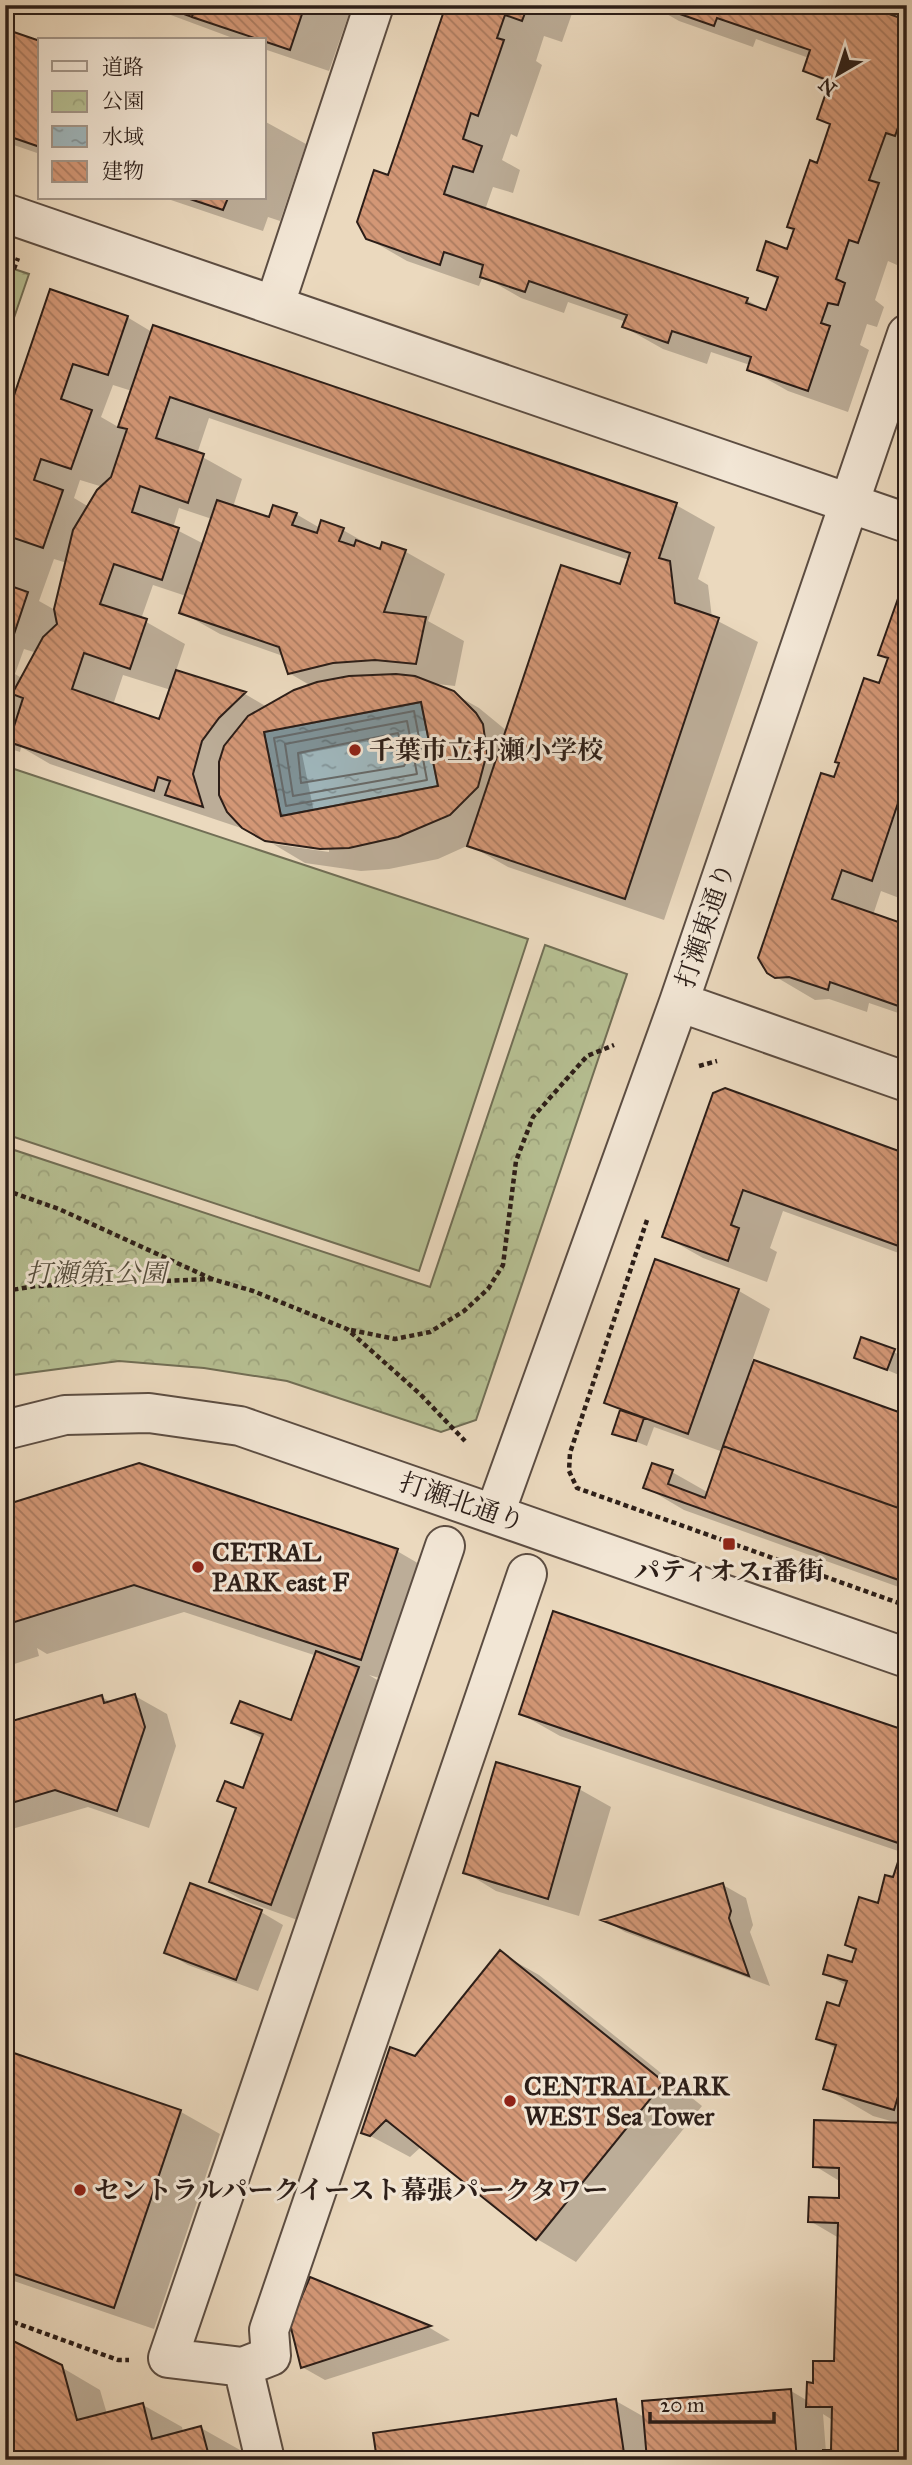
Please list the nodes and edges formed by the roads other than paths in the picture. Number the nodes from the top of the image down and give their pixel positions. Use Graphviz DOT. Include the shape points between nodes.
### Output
graph roads {
  1 [pos="374,5"];
  2 [pos="5,213"];
  3 [pos="275,304"];
  4 [pos="907,334"];
  5 [pos="848,503"];
  6 [pos="907,523"];
  7 [pos="679,1002"];
  8 [pos="907,1082"];
  9 [pos="5,1430"];
  10 [pos="495,1513"];
  11 [pos="444,1546"];
  12 [pos="527,1574"];
  13 [pos="907,1658"];
  14 [pos="243,2367"];
  15 [pos="265,2460"];
  1 -- 3 [label="street"];
  2 -- 3 [label="street"];
  3 -- 5 [label="street"];
  4 -- 5 [label="street, 打瀬東通り"];
  5 -- 6 [label="street"];
  5 -- 7 [label="street, 打瀬東通り"];
  7 -- 8 [label="street"];
  7 -- 10 [label="street, 打瀬東通り"];
  9 -- 10 [label="street, 打瀬北通り" via="65,1415 149,1413 240,1426"];
  10 -- 13 [label="street, 打瀬北通り"];
  11 -- 14 [label="street" via="168,2358"];
  12 -- 14 [label="street" via="270,2330 271,2356"];
  14 -- 15 [label="street"];
}
